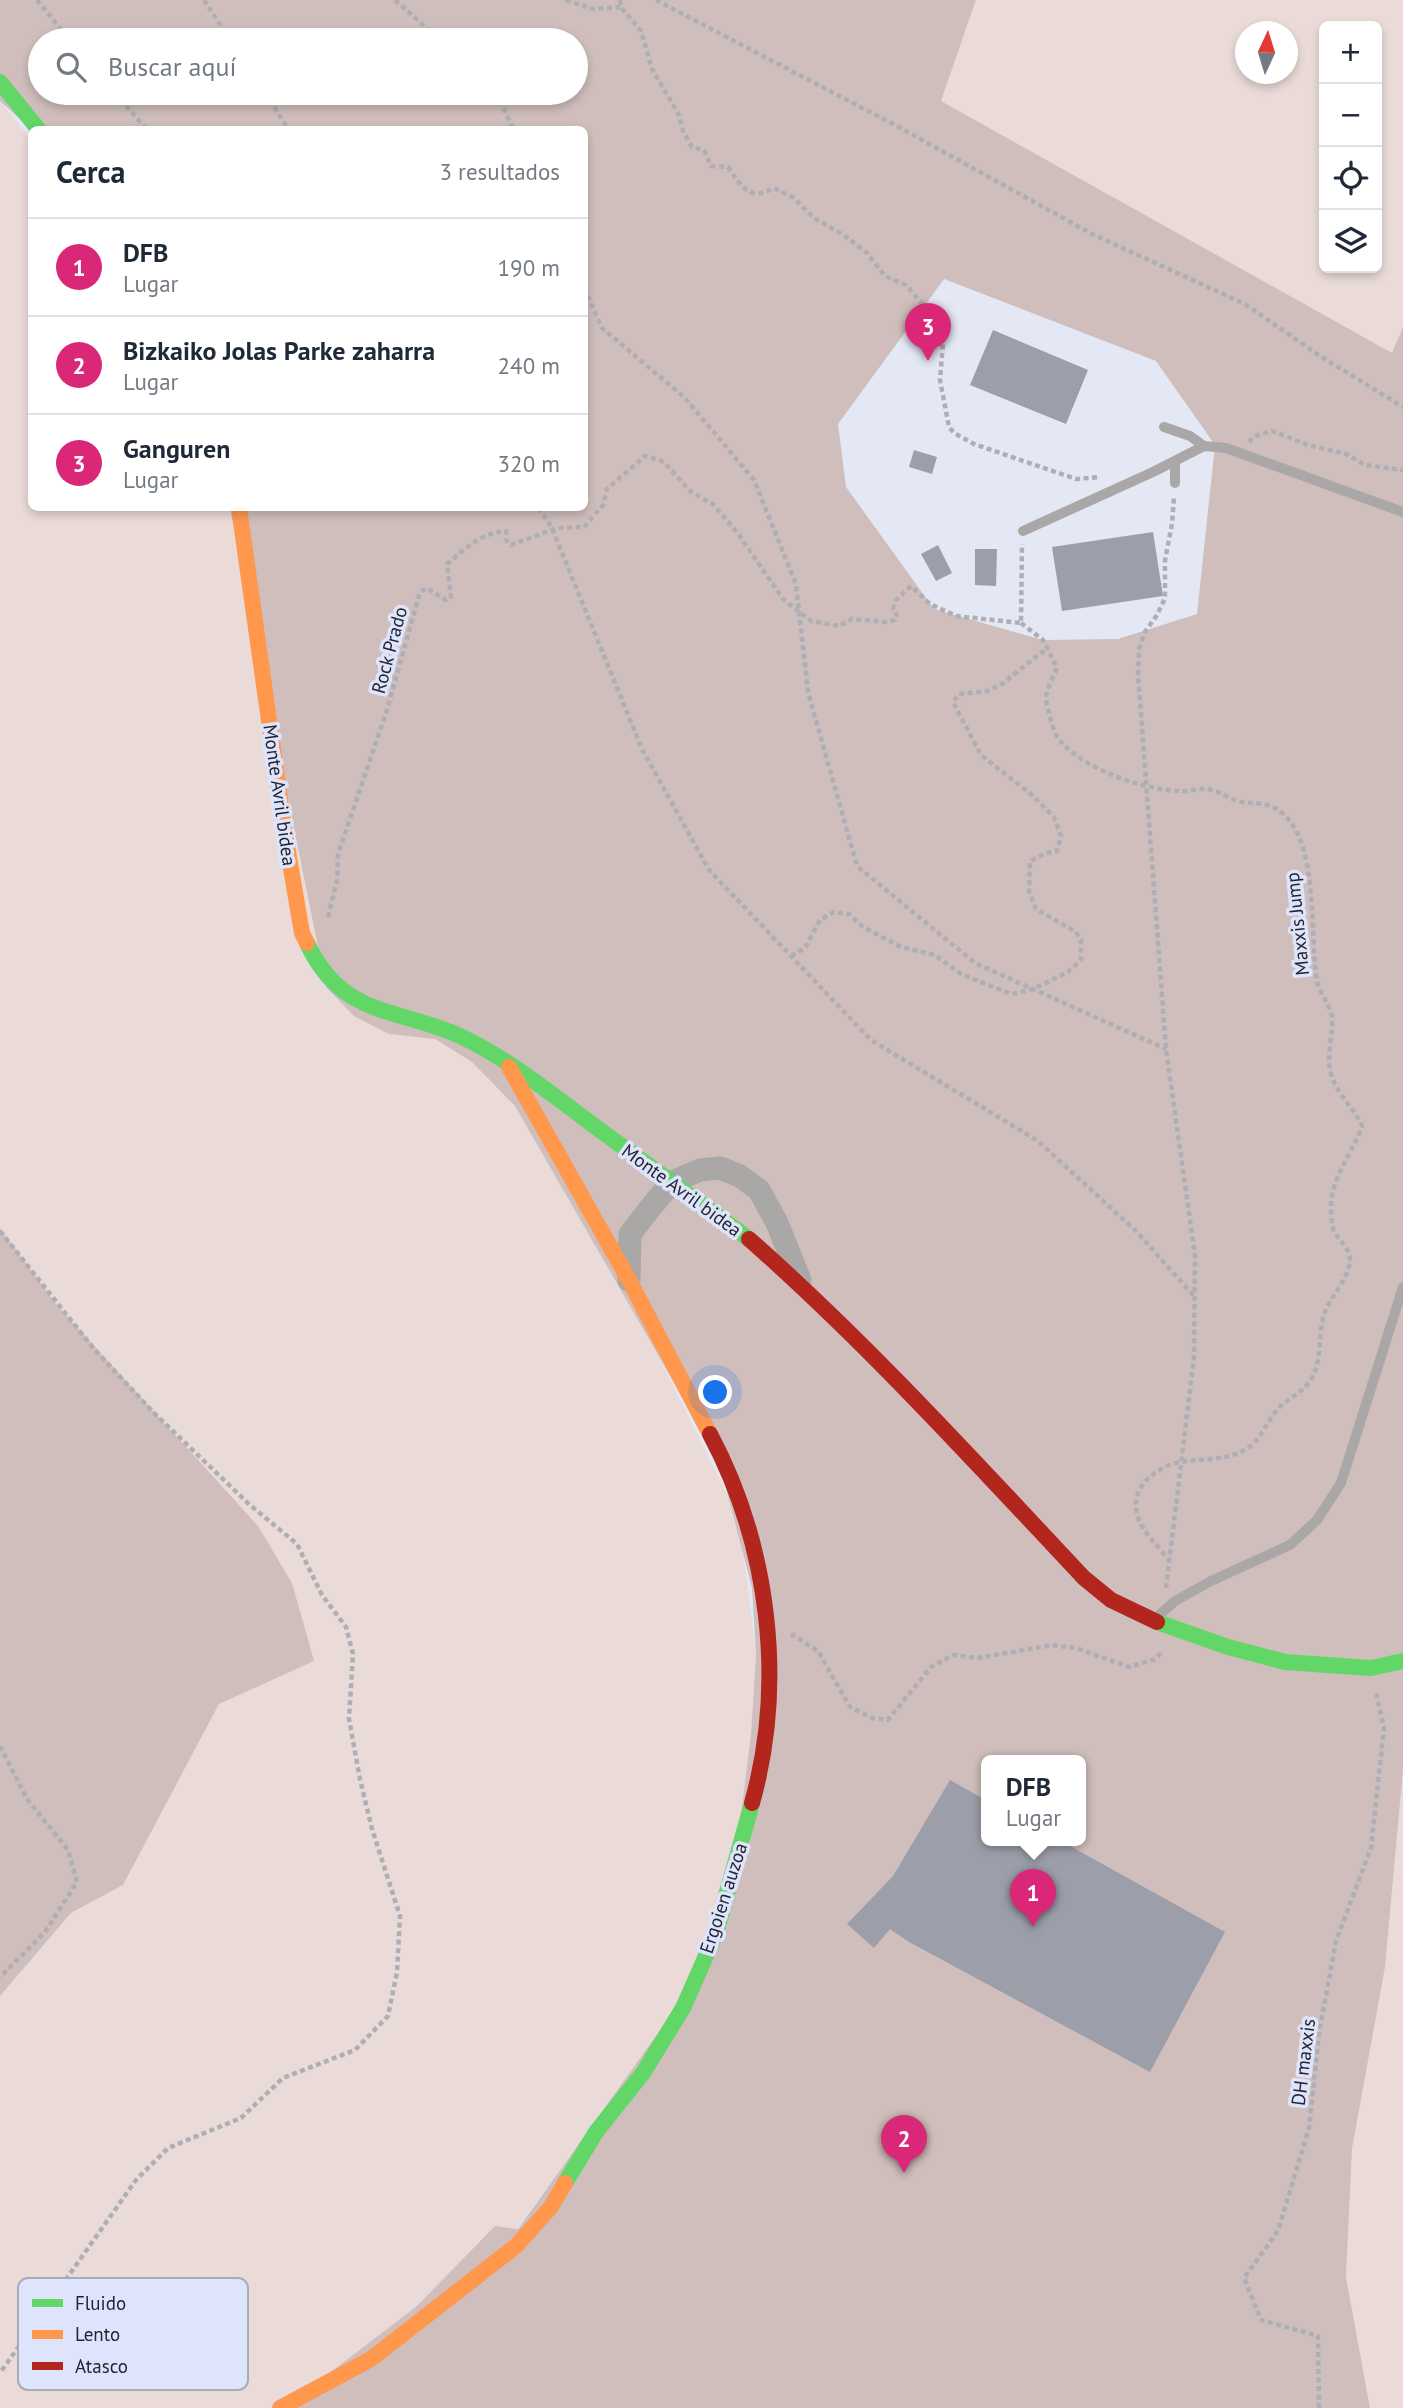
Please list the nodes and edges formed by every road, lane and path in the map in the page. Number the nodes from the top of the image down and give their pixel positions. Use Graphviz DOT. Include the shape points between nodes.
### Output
graph roads {
  1 [pos="37,0"];
  2 [pos="204,0"];
  3 [pos="395,0"];
  4 [pos="566,0"];
  5 [pos="620,0"];
  6 [pos="656,0"];
  7 [pos="621,7"];
  8 [pos="60,28"];
  9 [pos="222,28"];
  10 [pos="426,28"];
  11 [pos="0,82"];
  12 [pos="125,105"];
  13 [pos="273,105"];
  14 [pos="502,105"];
  15 [pos="36,126"];
  16 [pos="144,126"];
  17 [pos="286,126"];
  18 [pos="512,126"];
  19 [pos="588,297"];
  20 [pos="1403,407"];
  21 [pos="1164,427"];
  22 [pos="1204,446"];
  23 [pos="1238,452"];
  24 [pos="1175,461"];
  25 [pos="1403,470"];
  26 [pos="1102,477"];
  27 [pos="1175,482"];
  28 [pos="239,511"];
  29 [pos="540,511"];
  30 [pos="1403,512"];
  31 [pos="552,530"];
  32 [pos="1023,531"];
  33 [pos="799,611"];
  34 [pos="1021,623"];
  35 [pos="1049,653"];
  36 [pos="1146,784"];
  37 [pos="328,928"];
  38 [pos="791,956"];
  39 [pos="1033,989"];
  40 [pos="1166,1049"];
  41 [pos="504,1059"];
  42 [pos="672,1182"];
  43 [pos="0,1231"];
  44 [pos="629,1280"];
  45 [pos="801,1285"];
  46 [pos="1403,1287"];
  47 [pos="1194,1296"];
  48 [pos="1180,1462"];
  49 [pos="1169,1560"];
  50 [pos="1153,1620"];
  51 [pos="767,1627"];
  52 [pos="1178,1630"];
  53 [pos="1403,1661"];
  54 [pos="1371,1668"];
  55 [pos="0,1746"];
  56 [pos="0,1977"];
  57 [pos="66,2278"];
  58 [pos="18,2346"];
  59 [pos="0,2372"];
  60 [pos="280,2408"];
  61 [pos="1318,2408"];
  1 -- 8 [label="path"];
  2 -- 9 [label="path"];
  3 -- 10 [label="path"];
  4 -- 7 [label="path" via="593,9"];
  5 -- 7 [label="path"];
  6 -- 20 [label="path" via="1092,234 1245,304"];
  7 -- 26 [label="path" via="641,31 652,69 692,147 704,149 711,166 728,167 753,193 762,195 774,188 794,198 814,218 867,253 885,276 906,285 938,322 943,344 940,380 954,433 1076,479"];
  11 -- 15 [label="street"];
  12 -- 16 [label="path"];
  13 -- 17 [label="path"];
  14 -- 18 [label="path"];
  19 -- 33 [label="path" via="602,328 684,397 754,480 796,584"];
  21 -- 22 [label="lane"];
  22 -- 23 [label="lane"];
  22 -- 24 [label="lane"];
  23 -- 25 [label="path" via="1255,436 1272,431 1346,454 1365,466"];
  23 -- 30 [label="lane"];
  24 -- 27 [label="lane"];
  24 -- 32 [label="lane"];
  27 -- 36 [label="path" via="1165,560 1166,598 1139,649"];
  28 -- 41 [label="street, Monte Avril bidea" via="302,933 317,965 337,988 371,1007 457,1035"];
  29 -- 31 [label="path"];
  31 -- 33 [label="path, Rock Prado" via="584,527 603,505 607,489 645,456 664,462 690,491 714,505 783,598"];
  31 -- 37 [label="path, Rock Prado" via="511,545 506,531 493,532 447,564 451,597 446,600 428,588 420,592 387,710 338,855"];
  31 -- 38 [label="path" via="642,749 709,870"];
  32 -- 34 [label="path"];
  33 -- 34 [label="path, Rock Prado" via="811,621 839,626 852,619 895,620 896,600 911,586 930,604 956,616"];
  33 -- 39 [label="path" via="808,692 857,866 975,963"];
  34 -- 35 [label="path" via="1042,640"];
  35 -- 36 [label="path, Maxxis Jump" via="1057,667 1046,698 1059,741 1090,765"];
  35 -- 39 [label="path" via="1042,652 1002,684 959,694 953,702 981,755 1054,817 1061,836 1057,851 1030,861 1028,891 1036,909 1076,932 1081,960 1068,972"];
  36 -- 40 [label="path"];
  36 -- 48 [label="path, Maxxis Jump" via="1182,791 1206,788 1239,802 1268,803 1284,814 1299,836 1314,911 1317,984 1332,1016 1328,1060 1332,1078 1362,1126 1331,1203 1333,1230 1350,1259 1325,1311 1317,1370 1245,1451"];
  38 -- 39 [label="path" via="805,948 820,920 834,912 849,914 901,947 935,955 987,986 1011,993"];
  38 -- 47 [label="path" via="871,1040 1038,1141 1136,1231"];
  39 -- 40 [label="path"];
  40 -- 47 [label="path" via="1195,1256"];
  41 -- 42 [label="street, Monte Avril bidea"];
  41 -- 44 [label="street, Ergoien auzoa"];
  42 -- 44 [label="street" via="630,1234"];
  42 -- 45 [label="street, Monte Avril bidea" via="748,1238"];
  42 -- 45 [label="street" via="700,1170 720,1168 759,1189"];
  43 -- 57 [label="path" via="94,1349 154,1413 297,1544 322,1595 346,1627 353,1654 349,1719 360,1779 400,1916 397,1972 388,2016 355,2050 283,2078 241,2118 168,2148 136,2179"];
  44 -- 51 [label="street, Ergoien auzoa" via="730,1471 754,1545"];
  45 -- 50 [label="street, Monte Avril bidea" via="1084,1578 1111,1600"];
  46 -- 50 [label="lane" via="1341,1483 1317,1520 1290,1545 1199,1587"];
  47 -- 48 [label="path" via="1194,1357"];
  48 -- 49 [label="path"];
  48 -- 49 [label="path, Maxxis Jump" via="1152,1472 1135,1502 1138,1518"];
  49 -- 50 [label="path" via="1165,1595"];
  50 -- 52 [label="street, Monte Avril bidea"];
  51 -- 52 [label="path" via="795,1635 818,1651 850,1707 888,1720 931,1667 953,1655 978,1658 1052,1645 1076,1648 1129,1667 1156,1659"];
  51 -- 60 [label="street, Ergoien auzoa" via="769,1700 763,1765 716,1933 683,2008 643,2073 596,2132 551,2207 516,2246 371,2359"];
  52 -- 54 [label="street, Monte Avril bidea" via="1285,1662"];
  53 -- 54 [label="street, Monte Avril bidea"];
  54 -- 61 [label="path, DH maxxis" via="1384,1728 1371,1848 1336,1941 1319,2034 1309,2128 1278,2231 1244,2278 1261,2320 1318,2336"];
  55 -- 56 [label="path" via="27,1799 68,1850 77,1882 45,1932"];
  58 -- 59 [label="path"];
}
